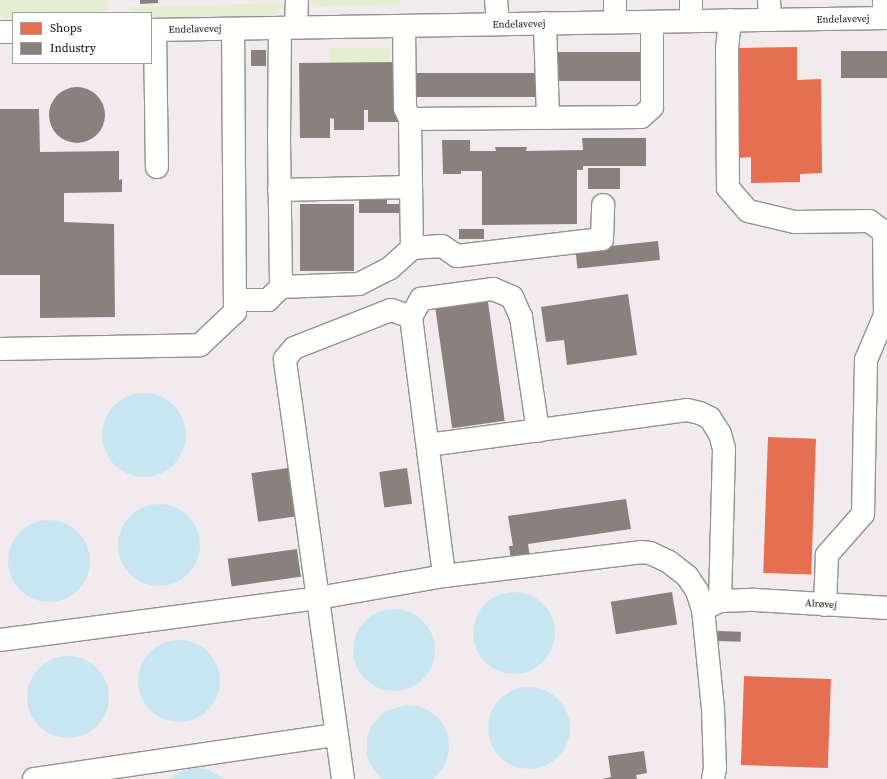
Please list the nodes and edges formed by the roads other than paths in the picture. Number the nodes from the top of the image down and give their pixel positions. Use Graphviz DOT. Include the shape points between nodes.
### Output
graph roads {
  1 [pos="297,0"];
  2 [pos="496,0"];
  3 [pos="615,0"];
  4 [pos="769,10"];
  5 [pos="691,11"];
  6 [pos="885,12"];
  7 [pos="730,20"];
  8 [pos="615,22"];
  9 [pos="652,22"];
  10 [pos="545,23"];
  11 [pos="498,24"];
  12 [pos="404,26"];
  13 [pos="288,28"];
  14 [pos="233,29"];
  15 [pos="153,30"];
  16 [pos="0,32"];
  17 [pos="12,32"];
  18 [pos="548,118"];
  19 [pos="410,119"];
  20 [pos="157,166"];
  21 [pos="411,187"];
  22 [pos="279,190"];
  23 [pos="603,205"];
  24 [pos="412,248"];
  25 [pos="281,287"];
  26 [pos="235,300"];
  27 [pos="411,317"];
  28 [pos="0,349"];
  29 [pos="538,431"];
  30 [pos="428,446"];
  31 [pos="444,576"];
  32 [pos="318,598"];
  33 [pos="711,605"];
  34 [pos="825,605"];
  35 [pos="887,608"];
  36 [pos="0,640"];
  37 [pos="337,735"];
  38 [pos="34,779"];
  39 [pos="343,779"];
  40 [pos="713,779"];
  1 -- 13 [label="street"];
  2 -- 11 [label="street"];
  3 -- 8 [label="street"];
  4 -- 6 [label="street, Endelavevej"];
  4 -- 7 [label="street, Endelavevej"];
  5 -- 7 [label="street, Endelavevej"];
  5 -- 9 [label="street, Endelavevej"];
  7 -- 34 [label="street" via="727,49 728,188 748,211 795,222 869,221 884,232 885,315 866,360 863,514 827,555"];
  8 -- 9 [label="street, Endelavevej"];
  8 -- 10 [label="street, Endelavevej"];
  9 -- 18 [label="street" via="652,107 642,117"];
  10 -- 11 [label="street, Endelavevej"];
  10 -- 18 [label="street"];
  11 -- 12 [label="street, Endelavevej"];
  12 -- 13 [label="street, Endelavevej"];
  12 -- 19 [label="street" via="405,108"];
  13 -- 14 [label="street, Endelavevej"];
  13 -- 22 [label="street" via="279,140"];
  14 -- 15 [label="street, Endelavevej"];
  14 -- 26 [label="street"];
  15 -- 20 [label="street"];
  16 -- 17 [label="street"];
  18 -- 19 [label="street"];
  19 -- 21 [label="street"];
  21 -- 22 [label="street"];
  21 -- 24 [label="street"];
  22 -- 25 [label="street"];
  23 -- 24 [label="street" via="602,239 457,256 442,246"];
  24 -- 25 [label="street" via="389,269 359,284"];
  25 -- 26 [label="street" via="268,300"];
  26 -- 28 [label="street" via="235,312 200,345"];
  27 -- 29 [label="street" via="421,299 493,288 512,297 521,316"];
  27 -- 30 [label="street"];
  27 -- 32 [label="street" via="391,310 294,348 285,359"];
  29 -- 30 [label="street"];
  29 -- 33 [label="street" via="687,410 710,418 720,434 724,449"];
  30 -- 31 [label="street"];
  31 -- 32 [label="street"];
  31 -- 33 [label="street" via="641,552 670,562 687,576"];
  32 -- 36 [label="street"];
  32 -- 37 [label="street"];
  33 -- 34 [label="street, Alrøvej" via="754,600"];
  33 -- 40 [label="street" via="715,768"];
  34 -- 35 [label="street, Alrøvej"];
  37 -- 38 [label="street"];
  37 -- 39 [label="street"];
}
